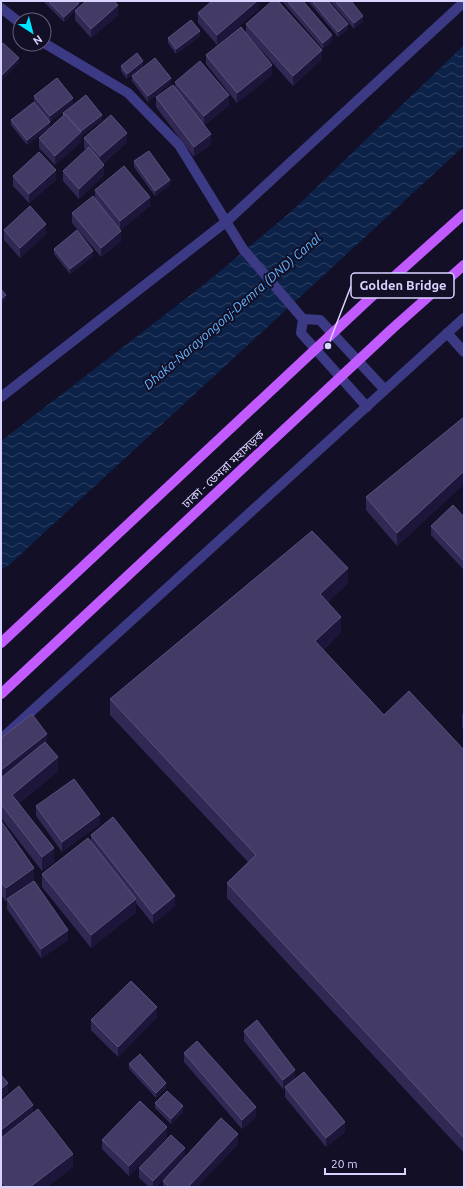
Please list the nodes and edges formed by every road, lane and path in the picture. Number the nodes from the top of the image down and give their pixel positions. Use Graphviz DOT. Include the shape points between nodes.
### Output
graph roads {
  1 [pos="464,2"];
  2 [pos="1,8"];
  3 [pos="12,17"];
  4 [pos="52,48"];
  5 [pos="464,214"];
  6 [pos="227,221"];
  7 [pos="464,265"];
  8 [pos="464,318"];
  9 [pos="303,319"];
  10 [pos="447,334"];
  11 [pos="464,352"];
  12 [pos="385,390"];
  13 [pos="1,397"];
  14 [pos="367,407"];
  15 [pos="1,643"];
  16 [pos="1,694"];
  17 [pos="1,740"];
  1 -- 6 [label="street"];
  2 -- 3 [label="street"];
  4 -- 6 [label="street" via="128,93 179,144"];
  5 -- 15 [label="main road, ঢাকা - ডেমরা মহাসড়ক, bridge" via="368,300"];
  6 -- 9 [label="street" via="243,249"];
  6 -- 13 [label="street"];
  7 -- 16 [label="main road, ঢাকা - ডেমরা মহাসড়ক, bridge" via="393,328"];
  8 -- 10 [label="street"];
  9 -- 12 [label="street" via="320,320"];
  9 -- 14 [label="street" via="301,333"];
  10 -- 11 [label="street"];
  10 -- 12 [label="street"];
  12 -- 14 [label="street"];
  14 -- 17 [label="street"];
}
